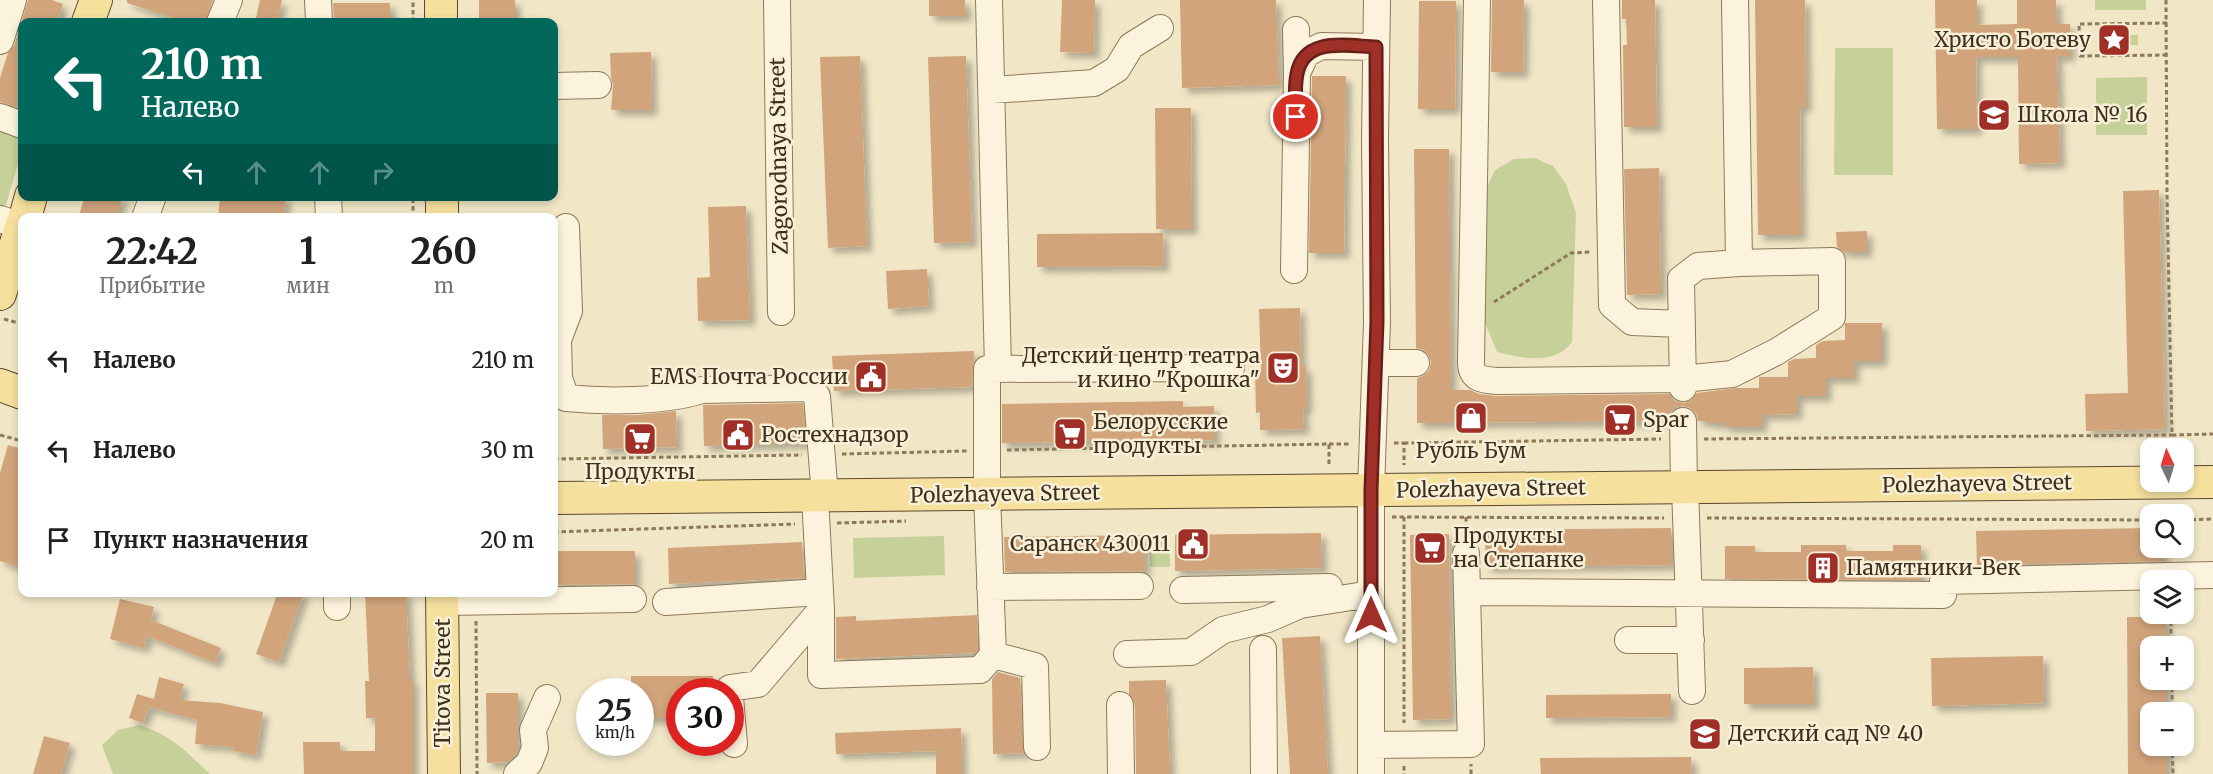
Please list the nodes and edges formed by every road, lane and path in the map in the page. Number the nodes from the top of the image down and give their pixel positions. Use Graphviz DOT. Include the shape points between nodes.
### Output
graph roads {
  1 [pos="13,0"];
  2 [pos="96,0"];
  3 [pos="229,0"];
  4 [pos="318,0"];
  5 [pos="413,0"];
  6 [pos="441,0"];
  7 [pos="777,0"];
  8 [pos="989,0"];
  9 [pos="1377,0"];
  10 [pos="1477,0"];
  11 [pos="1606,0"];
  12 [pos="1735,0"];
  13 [pos="2166,0"];
  14 [pos="89,18"];
  15 [pos="222,18"];
  16 [pos="320,18"];
  17 [pos="413,18"];
  18 [pos="441,18"];
  19 [pos="2167,24"];
  20 [pos="1160,28"];
  21 [pos="1296,30"];
  22 [pos="2070,40"];
  23 [pos="2080,40"];
  24 [pos="0,41"];
  25 [pos="1376,47"];
  26 [pos="2167,55"];
  27 [pos="1297,73"];
  28 [pos="598,85"];
  29 [pos="558,86"];
  30 [pos="992,90"];
  31 [pos="0,117"];
  32 [pos="18,124"];
  33 [pos="0,219"];
  34 [pos="18,224"];
  35 [pos="566,227"];
  36 [pos="18,238"];
  37 [pos="1611,251"];
  38 [pos="1739,263"];
  39 [pos="1294,270"];
  40 [pos="0,294"];
  41 [pos="782,312"];
  42 [pos="1472,316"];
  43 [pos="0,318"];
  44 [pos="18,323"];
  45 [pos="1681,324"];
  46 [pos="558,336"];
  47 [pos="1376,363"];
  48 [pos="1416,363"];
  49 [pos="558,365"];
  50 [pos="1231,368"];
  51 [pos="998,369"];
  52 [pos="1683,383"];
  53 [pos="0,385"];
  54 [pos="18,392"];
  55 [pos="1683,430"];
  56 [pos="2213,434"];
  57 [pos="0,435"];
  58 [pos="2172,435"];
  59 [pos="2172,438"];
  60 [pos="18,440"];
  61 [pos="1404,443"];
  62 [pos="987,451"];
  63 [pos="822,454"];
  64 [pos="558,459"];
  65 [pos="2213,482"];
  66 [pos="1684,487"];
  67 [pos="1330,491"];
  68 [pos="987,494"];
  69 [pos="558,498"];
  70 [pos="1371,503"];
  71 [pos="819,505"];
  72 [pos="1404,517"];
  73 [pos="1679,518"];
  74 [pos="2213,519"];
  75 [pos="2140,520"];
  76 [pos="2194,520"];
  77 [pos="908,521"];
  78 [pos="558,532"];
  79 [pos="1466,554"];
  80 [pos="2213,575"];
  81 [pos="1140,586"];
  82 [pos="990,587"];
  83 [pos="1183,590"];
  84 [pos="1371,591"];
  85 [pos="1467,592"];
  86 [pos="1690,594"];
  87 [pos="442,598"];
  88 [pos="633,599"];
  89 [pos="820,601"];
  90 [pos="476,602"];
  91 [pos="666,602"];
  92 [pos="1628,640"];
  93 [pos="1691,640"];
  94 [pos="1263,649"];
  95 [pos="1127,654"];
  96 [pos="993,655"];
  97 [pos="744,686"];
  98 [pos="1692,691"];
  99 [pos="547,698"];
  100 [pos="1120,705"];
  101 [pos="1404,745"];
  102 [pos="1371,746"];
  103 [pos="1037,747"];
  104 [pos="2172,756"];
  105 [pos="444,774"];
  106 [pos="477,774"];
  107 [pos="517,774"];
  108 [pos="1121,774"];
  109 [pos="1264,774"];
  110 [pos="1371,774"];
  111 [pos="1404,774"];
  112 [pos="2172,774"];
  1 -- 24 [label="street"];
  2 -- 14 [label="main road"];
  3 -- 15 [label="street"];
  4 -- 16 [label="street"];
  5 -- 17 [label="path"];
  6 -- 18 [label="main road"];
  7 -- 41 [label="street, Zagorodnaya Street"];
  8 -- 30 [label="street"];
  9 -- 25 [label="street"];
  10 -- 42 [label="street"];
  11 -- 37 [label="street"];
  12 -- 38 [label="street"];
  13 -- 19 [label="path"];
  19 -- 23 [label="path" via="2079,24"];
  19 -- 26 [label="path"];
  20 -- 30 [label="street" via="1131,46 1117,69 1095,83"];
  21 -- 27 [label="street"];
  22 -- 23 [label="path"];
  23 -- 26 [label="path" via="2080,56"];
  25 -- 27 [label="street" via="1321,46 1306,54"];
  25 -- 47 [label="street"];
  26 -- 58 [label="path"];
  27 -- 39 [label="street"];
  28 -- 29 [label="street"];
  30 -- 51 [label="street"];
  31 -- 32 [label="street"];
  33 -- 34 [label="street"];
  35 -- 46 [label="street" via="569,311"];
  36 -- 40 [label="main road"];
  37 -- 42 [label="path" via="1571,253"];
  37 -- 45 [label="street" via="1612,305 1632,322"];
  38 -- 45 [label="street" via="1698,266 1681,279"];
  38 -- 52 [label="street" via="1832,261 1832,317 1732,374"];
  42 -- 52 [label="street" via="1461,362 1485,380"];
  43 -- 44 [label="path"];
  45 -- 52 [label="street"];
  47 -- 48 [label="street"];
  47 -- 70 [label="street"];
  49 -- 63 [label="street" via="566,398 588,400 666,398 702,390 809,388 817,396"];
  50 -- 51 [label="street"];
  51 -- 62 [label="street" via="987,369"];
  53 -- 54 [label="main road"];
  55 -- 58 [label="path"];
  55 -- 61 [label="path"];
  55 -- 66 [label="street"];
  56 -- 58 [label="path"];
  57 -- 60 [label="path"];
  58 -- 59 [label="path"];
  62 -- 63 [label="path"];
  62 -- 67 [label="path" via="1329,444"];
  62 -- 68 [label="street"];
  63 -- 64 [label="path"];
  63 -- 71 [label="street"];
  65 -- 66 [label="main road, Polezhayeva Street"];
  66 -- 70 [label="main road, Polezhayeva Street"];
  66 -- 73 [label="street"];
  67 -- 68 [label="main road, Polezhayeva Street"];
  67 -- 70 [label="main road, Polezhayeva Street"];
  68 -- 71 [label="main road, Polezhayeva Street"];
  68 -- 82 [label="street"];
  69 -- 71 [label="main road, Polezhayeva Street"];
  70 -- 72 [label="path"];
  70 -- 84 [label="street"];
  71 -- 77 [label="path"];
  71 -- 78 [label="path"];
  71 -- 89 [label="street"];
  72 -- 73 [label="path"];
  72 -- 101 [label="path"];
  73 -- 75 [label="path"];
  73 -- 86 [label="street"];
  74 -- 76 [label="path"];
  79 -- 85 [label="street"];
  80 -- 86 [label="street" via="1943,580 1943,595"];
  81 -- 82 [label="street"];
  82 -- 96 [label="street"];
  83 -- 84 [label="street"];
  84 -- 95 [label="street" via="1300,605 1268,619 1223,630 1191,652"];
  84 -- 102 [label="street"];
  85 -- 86 [label="street"];
  85 -- 101 [label="street" via="1471,744"];
  86 -- 93 [label="street"];
  87 -- 90 [label="street"];
  87 -- 105 [label="main road, Titova Street"];
  88 -- 90 [label="street"];
  89 -- 91 [label="street"];
  89 -- 96 [label="street" via="821,675 980,670"];
  89 -- 97 [label="street" via="758,684"];
  90 -- 106 [label="path"];
  92 -- 93 [label="street"];
  93 -- 98 [label="street"];
  94 -- 109 [label="street"];
  96 -- 103 [label="street" via="1035,666"];
  99 -- 107 [label="street" via="533,730 535,748 529,763"];
  100 -- 108 [label="street"];
  101 -- 102 [label="street"];
  101 -- 111 [label="path"];
  102 -- 110 [label="street"];
  104 -- 112 [label="path"];
}
